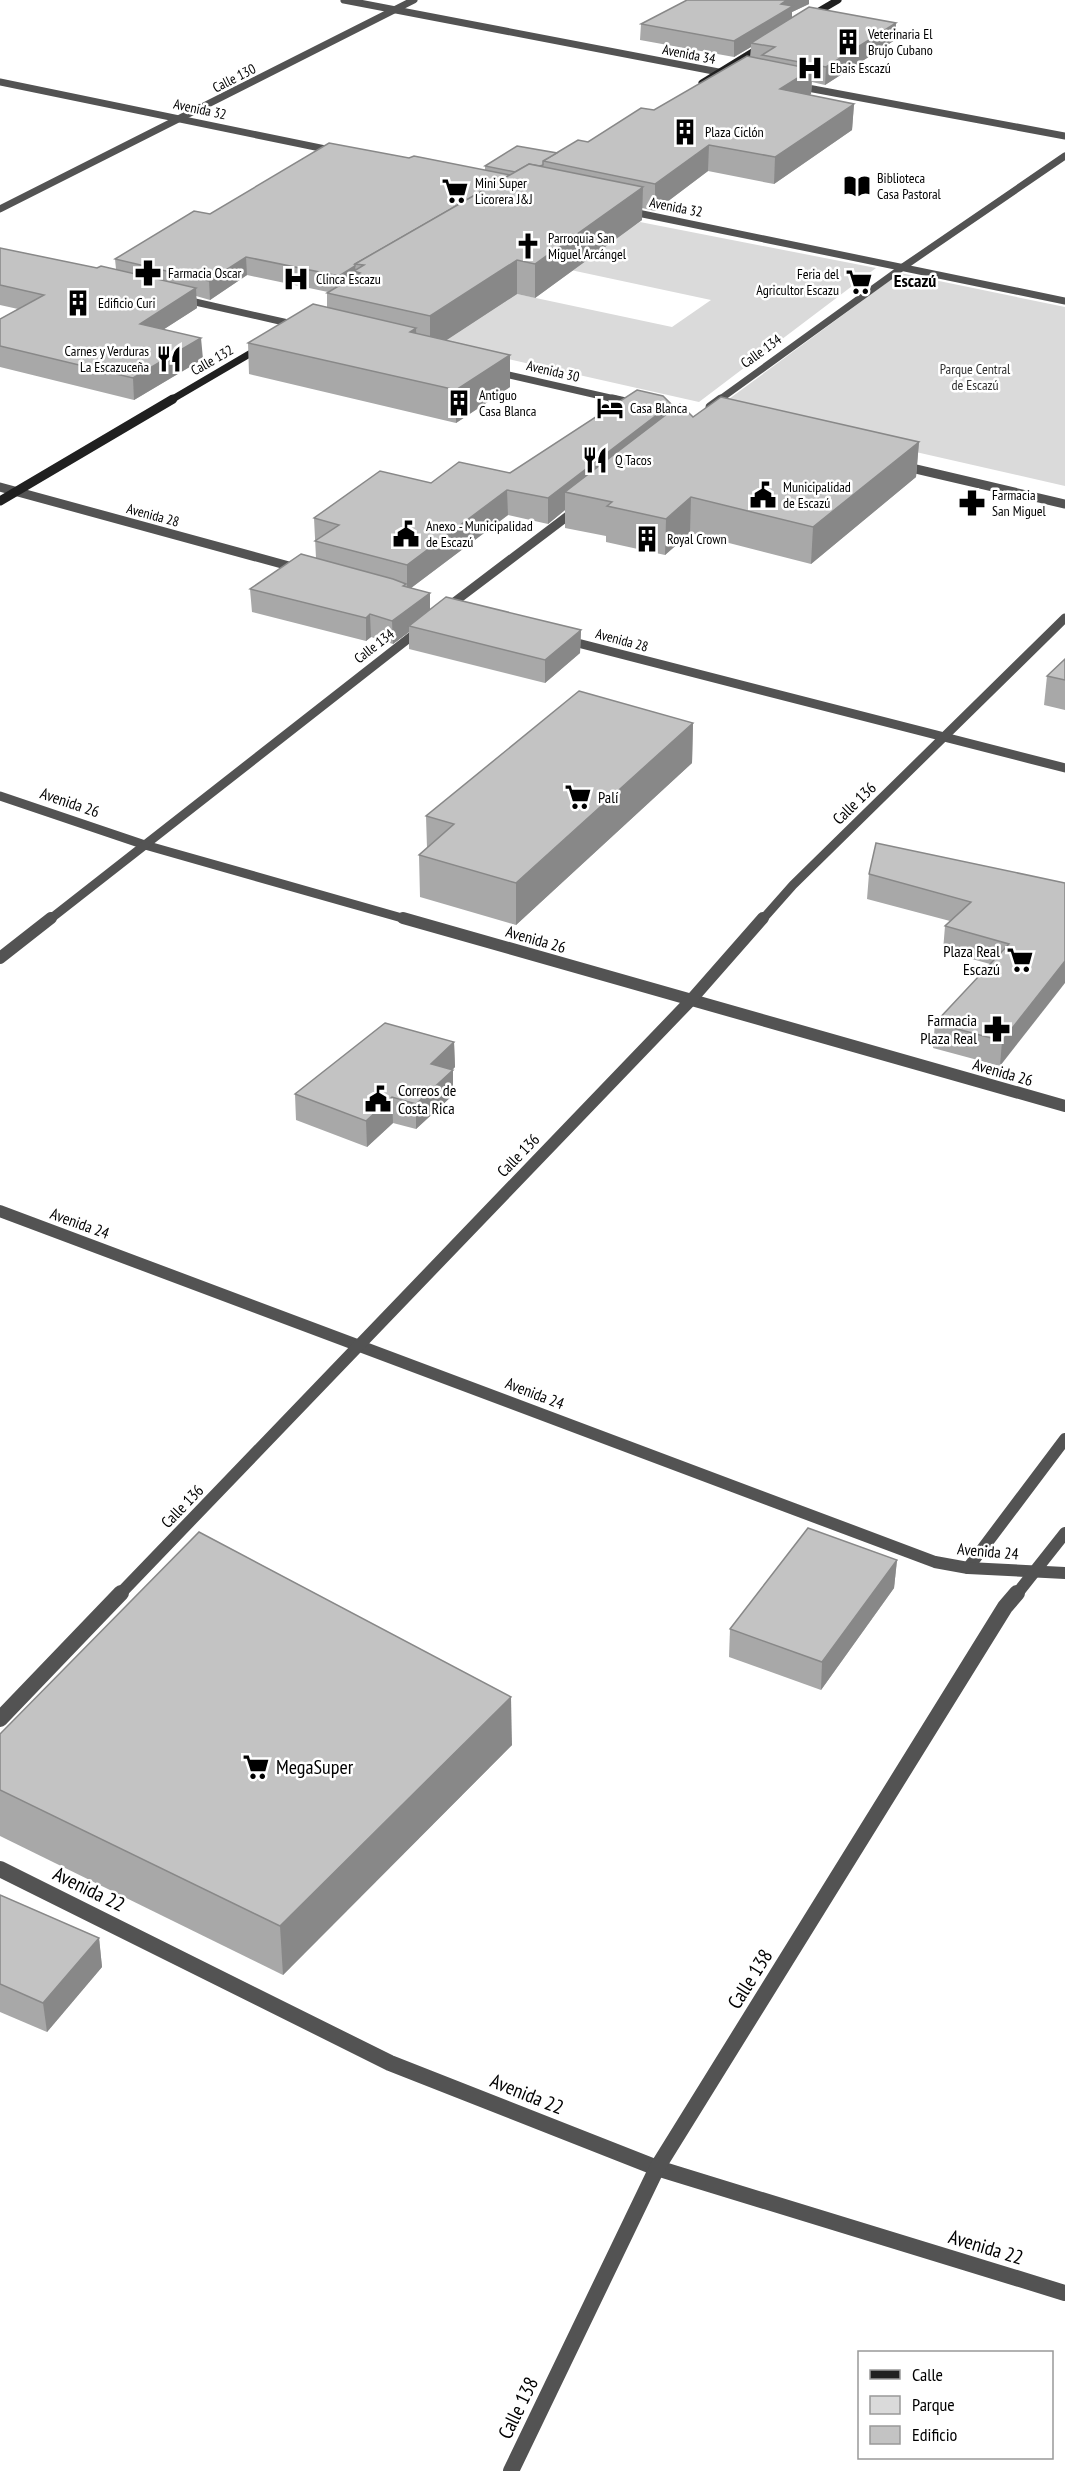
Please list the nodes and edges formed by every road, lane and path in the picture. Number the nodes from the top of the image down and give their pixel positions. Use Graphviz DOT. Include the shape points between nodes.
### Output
graph roads {
  1 [pos="345,0"];
  2 [pos="414,0"];
  3 [pos="837,0"];
  4 [pos="396,10"];
  5 [pos="798,24"];
  6 [pos="769,42"];
  7 [pos="720,72"];
  8 [pos="743,76"];
  9 [pos="0,82"];
  10 [pos="699,84"];
  11 [pos="789,84"];
  12 [pos="179,119"];
  13 [pos="1065,136"];
  14 [pos="341,152"];
  15 [pos="1065,156"];
  16 [pos="0,209"];
  17 [pos="621,210"];
  18 [pos="903,267"];
  19 [pos="172,296"];
  20 [pos="1065,301"];
  21 [pos="309,324"];
  22 [pos="298,326"];
  23 [pos="288,332"];
  24 [pos="268,343"];
  25 [pos="485,369"];
  26 [pos="648,407"];
  27 [pos="704,411"];
  28 [pos="894,464"];
  29 [pos="0,487"];
  30 [pos="16,492"];
  31 [pos="0,501"];
  32 [pos="584,503"];
  33 [pos="1065,504"];
  34 [pos="310,572"];
  35 [pos="435,606"];
  36 [pos="446,609"];
  37 [pos="458,612"];
  38 [pos="437,616"];
  39 [pos="1065,618"];
  40 [pos="428,623"];
  41 [pos="560,638"];
  42 [pos="945,738"];
  43 [pos="1065,768"];
  44 [pos="0,795"];
  45 [pos="145,845"];
  46 [pos="0,958"];
  47 [pos="691,1000"];
  48 [pos="1065,1106"];
  49 [pos="0,1210"];
  50 [pos="359,1344"];
  51 [pos="1065,1440"];
  52 [pos="1065,1533"];
  53 [pos="969,1568"];
  54 [pos="1037,1571"];
  55 [pos="1065,1573"];
  56 [pos="0,1719"];
  57 [pos="0,1869"];
  58 [pos="657,2168"];
  59 [pos="1065,2293"];
  60 [pos="511,2471"];
  1 -- 4 [label="street, Avenida 34"];
  2 -- 4 [label="street, Calle 130"];
  3 -- 5 [label="main road"];
  4 -- 7 [label="street, Avenida 34"];
  4 -- 12 [label="street, Calle 130"];
  6 -- 7 [label="main road"];
  7 -- 8 [label="street, Avenida 34"];
  7 -- 10 [label="main road"];
  9 -- 12 [label="street, Avenida 32"];
  11 -- 13 [label="street"];
  12 -- 14 [label="street, Avenida 32"];
  12 -- 16 [label="street, Calle 130"];
  15 -- 18 [label="street, Calle 134"];
  17 -- 18 [label="street, Avenida 32"];
  18 -- 20 [label="street, Avenida 32"];
  18 -- 27 [label="street, Calle 134"];
  19 -- 22 [label="street"];
  21 -- 22 [label="street"];
  22 -- 23 [label="main road"];
  24 -- 30 [label="main road, Calle 132"];
  25 -- 26 [label="street, Avenida 30"];
  28 -- 33 [label="street"];
  29 -- 30 [label="street, Avenida 28"];
  30 -- 31 [label="main road, Calle 132"];
  30 -- 34 [label="street, Avenida 28"];
  32 -- 36 [label="street"];
  35 -- 36 [label="street"];
  36 -- 37 [label="street"];
  36 -- 38 [label="street"];
  39 -- 42 [label="street, Calle 136"];
  40 -- 45 [label="street, Calle 134"];
  41 -- 42 [label="street, Avenida 28"];
  42 -- 43 [label="street, Avenida 28"];
  42 -- 47 [label="street, Calle 136" via="793,885"];
  44 -- 45 [label="street, Avenida 26"];
  45 -- 46 [label="street, Calle 134"];
  45 -- 47 [label="street, Avenida 26"];
  47 -- 48 [label="street, Avenida 26"];
  47 -- 50 [label="street, Calle 136"];
  49 -- 50 [label="street, Avenida 24"];
  50 -- 53 [label="street, Avenida 24" via="935,1562"];
  50 -- 56 [label="street, Calle 136"];
  51 -- 53 [label="street"];
  52 -- 54 [label="street, Calle 138"];
  53 -- 54 [label="street, Avenida 24"];
  54 -- 55 [label="street, Avenida 24"];
  54 -- 58 [label="street, Calle 138" via="1005,1607"];
  57 -- 58 [label="street, Avenida 22" via="390,2063"];
  58 -- 59 [label="street, Avenida 22"];
  58 -- 60 [label="street, Calle 138"];
}
